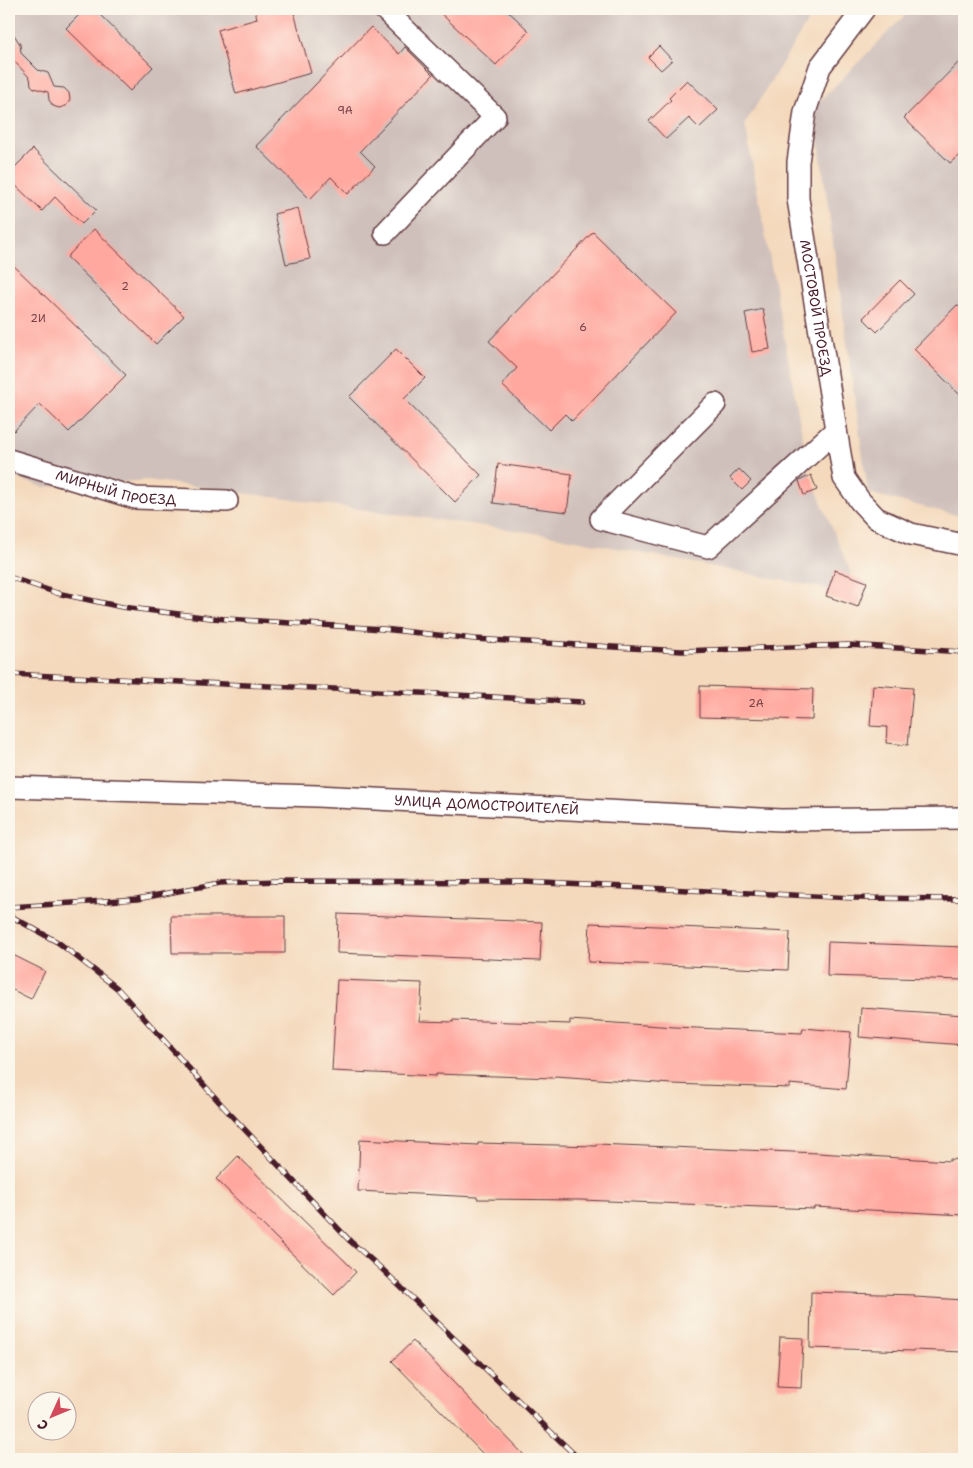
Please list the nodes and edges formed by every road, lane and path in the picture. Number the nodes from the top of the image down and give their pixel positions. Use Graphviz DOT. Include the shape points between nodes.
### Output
graph roads {
  1 [pos="384,9"];
  2 [pos="864,9"];
  3 [pos="385,233"];
  4 [pos="715,404"];
  5 [pos="836,430"];
  6 [pos="9,460"];
  7 [pos="226,501"];
  8 [pos="964,545"];
  9 [pos="9,787"];
  10 [pos="964,818"];
  1 -- 3 [label="street" via="495,117"];
  2 -- 5 [label="street, МОСТОВОЙ ПРОЕЗД" via="820,67 805,112 798,162 798,198"];
  4 -- 5 [label="street" via="601,519 708,547"];
  5 -- 8 [label="street, МОСТОВОЙ ПРОЕЗД" via="844,478 876,518 911,534"];
  6 -- 7 [label="street, МИРНЫЙ ПРОЕЗД" via="135,498"];
  9 -- 10 [label="street, УЛИЦА ДОМОСТРОИТЕЛЕЙ" via="317,796 781,820"];
}
